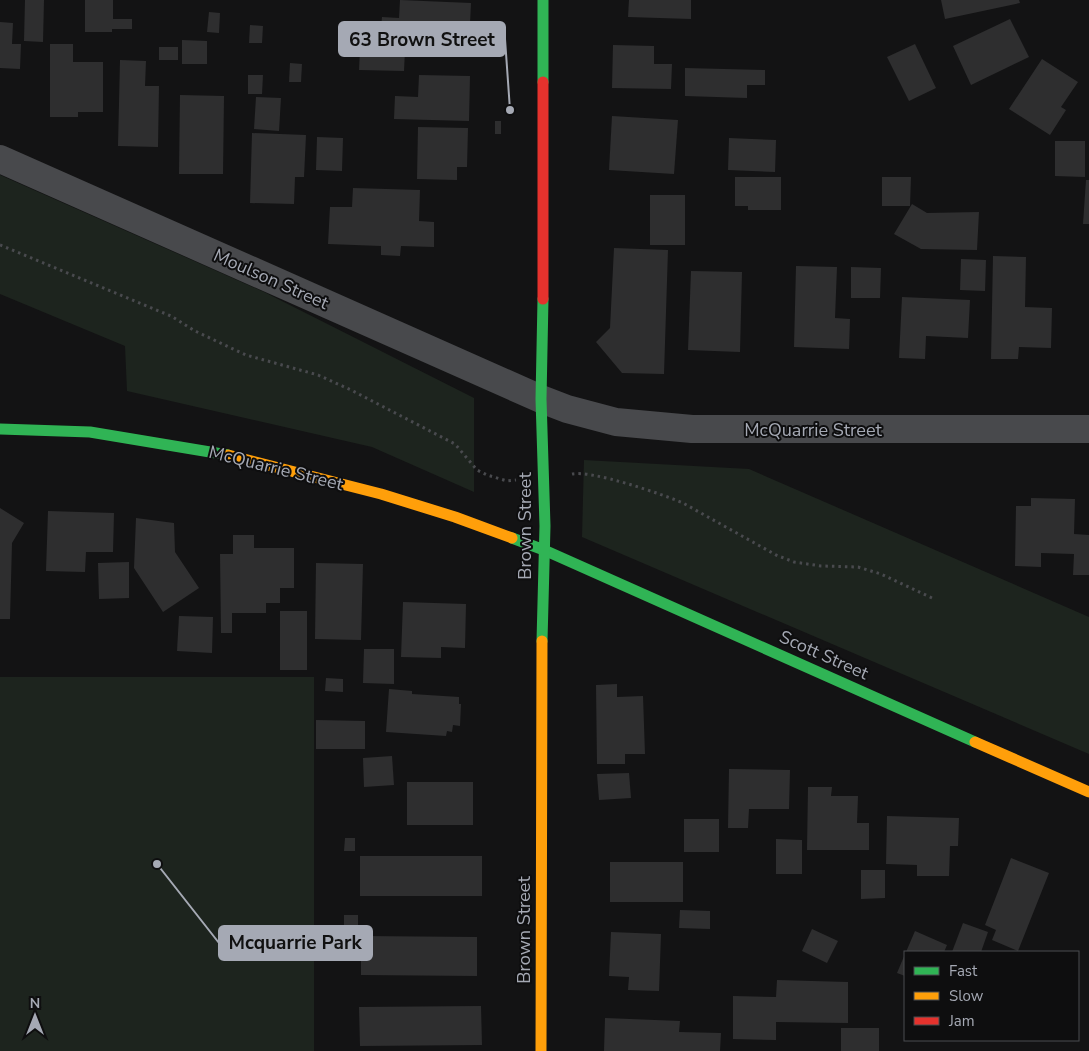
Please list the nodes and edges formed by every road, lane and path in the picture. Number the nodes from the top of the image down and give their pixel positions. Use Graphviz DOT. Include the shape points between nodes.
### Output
graph roads {
  1 [pos="542,0"];
  2 [pos="0,159"];
  3 [pos="0,245"];
  4 [pos="541,399"];
  5 [pos="0,429"];
  6 [pos="1089,429"];
  7 [pos="572,474"];
  8 [pos="510,481"];
  9 [pos="544,550"];
  10 [pos="932,598"];
  11 [pos="1089,792"];
  12 [pos="542,1051"];
  1 -- 4 [label="main road, Brown Street"];
  2 -- 4 [label="street, Moulson Street"];
  3 -- 8 [label="path" via="171,316 246,355 318,375 351,390 455,444 477,470"];
  4 -- 6 [label="street, McQuarrie Street" via="616,422 692,429"];
  4 -- 9 [label="main road, Brown Street"];
  5 -- 9 [label="main road, McQuarrie Street" via="90,432 226,454 381,494"];
  7 -- 10 [label="path" via="579,472 670,497 794,562 858,567"];
  9 -- 11 [label="main road, Scott Street"];
  9 -- 12 [label="main road, Brown Street"];
}
